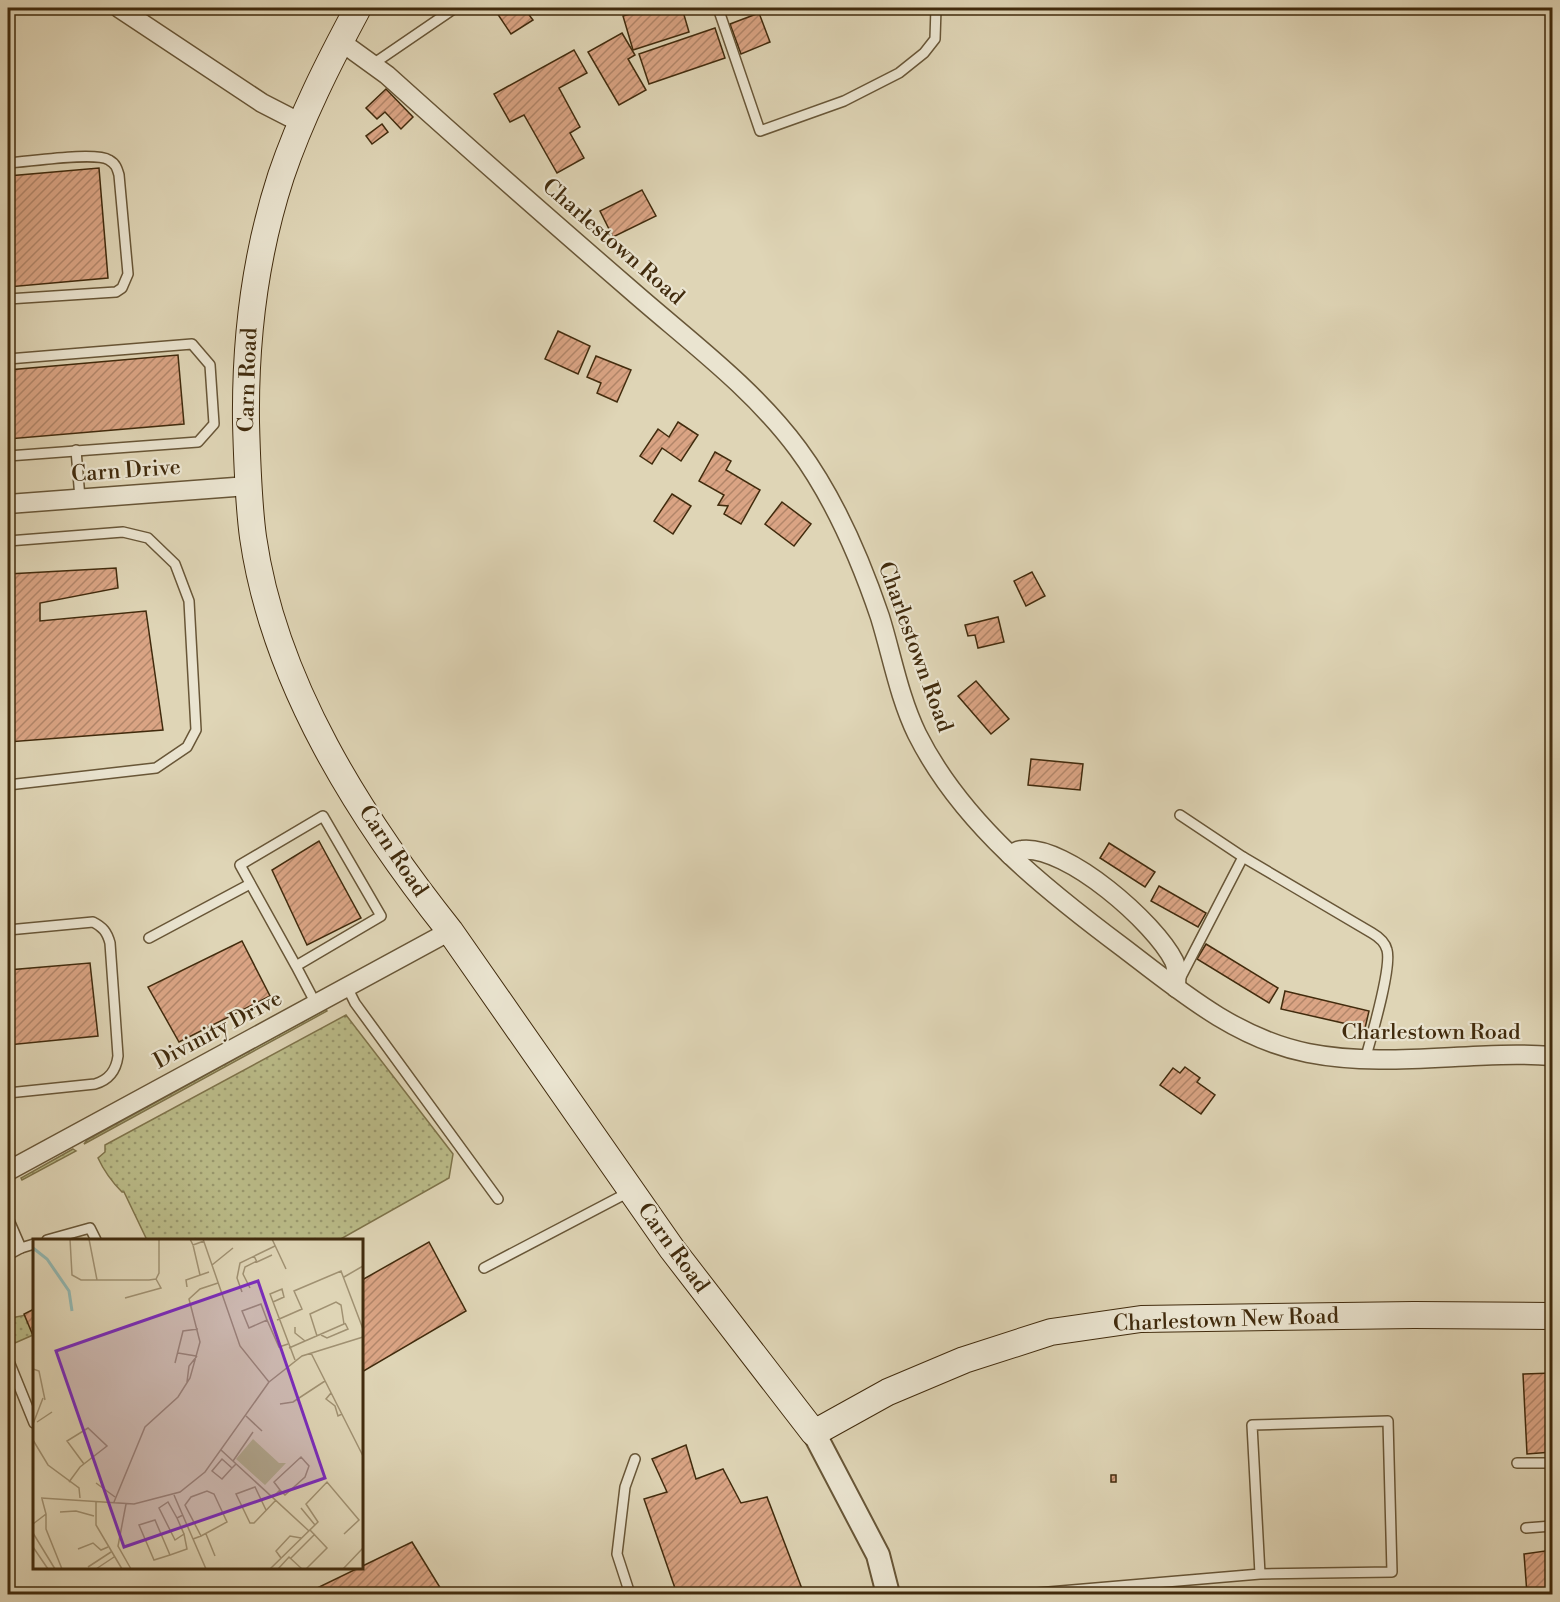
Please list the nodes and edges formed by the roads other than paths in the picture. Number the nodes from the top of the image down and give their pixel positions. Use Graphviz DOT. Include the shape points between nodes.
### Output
graph roads {
  1 [pos="119,8"];
  2 [pos="358,8"];
  3 [pos="455,8"];
  4 [pos="718,8"];
  5 [pos="936,8"];
  6 [pos="340,41"];
  7 [pos="373,64"];
  8 [pos="301,123"];
  9 [pos="8,163"];
  10 [pos="8,299"];
  11 [pos="8,359"];
  12 [pos="76,450"];
  13 [pos="8,456"];
  14 [pos="248,486"];
  15 [pos="80,498"];
  16 [pos="8,504"];
  17 [pos="8,541"];
  18 [pos="8,785"];
  19 [pos="1180,815"];
  20 [pos="1010,855"];
  21 [pos="1243,857"];
  22 [pos="250,884"];
  23 [pos="8,930"];
  24 [pos="450,931"];
  25 [pos="149,938"];
  26 [pos="296,966"];
  27 [pos="347,987"];
  28 [pos="1176,988"];
  29 [pos="316,1004"];
  30 [pos="1552,1056"];
  31 [pos="1365,1060"];
  32 [pos="8,1093"];
  33 [pos="8,1171"];
  34 [pos="631,1191"];
  35 [pos="498,1199"];
  36 [pos="8,1218"];
  37 [pos="51,1239"];
  38 [pos="96,1239"];
  39 [pos="33,1244"];
  40 [pos="21,1248"];
  41 [pos="8,1255"];
  42 [pos="484,1268"];
  43 [pos="1552,1316"];
  44 [pos="8,1359"];
  45 [pos="33,1421"];
  46 [pos="814,1433"];
  47 [pos="635,1459"];
  48 [pos="1517,1463"];
  49 [pos="1552,1463"];
  50 [pos="1552,1526"];
  51 [pos="1526,1528"];
  52 [pos="1260,1574"];
  53 [pos="630,1594"];
  54 [pos="888,1594"];
  55 [pos="1037,1594"];
  1 -- 8 [label="street" via="262,103"];
  2 -- 6 [label="main road, Carn Road"];
  3 -- 7 [label="lane"];
  4 -- 5 [label="lane" via="760,131 844,101 899,73 935,39"];
  6 -- 7 [label="street, Charlestown Road"];
  6 -- 8 [label="main road, Carn Road"];
  7 -- 20 [label="street, Charlestown Road" via="740,385 796,446 832,502 851,542 916,732 963,803"];
  8 -- 14 [label="main road, Carn Road" via="279,185 252,292 246,388"];
  9 -- 10 [label="lane" via="96,156 111,161 119,175 128,274 116,292"];
  11 -- 12 [label="lane" via="192,344 210,364 214,424 198,442"];
  12 -- 13 [label="lane"];
  12 -- 15 [label="lane"];
  14 -- 15 [label="street, Carn Drive"];
  14 -- 24 [label="main road, Carn Road" via="253,538 266,599 301,693 339,770 412,882"];
  15 -- 16 [label="street, Carn Drive"];
  17 -- 18 [label="lane" via="123,532 148,538 175,564 189,601 196,730 187,747 156,768"];
  19 -- 21 [label="lane"];
  20 -- 28 [label="street, Charlestown Road" via="1041,884"];
  20 -- 28 [label="street" via="1021,850 1052,856 1094,879 1128,905 1166,948 1177,970"];
  21 -- 28 [label="lane"];
  21 -- 31 [label="lane" via="1386,945 1388,961"];
  22 -- 25 [label="lane"];
  22 -- 26 [label="lane"];
  22 -- 26 [label="lane" via="240,865 323,816 381,916"];
  23 -- 32 [label="lane" via="93,922 103,928 110,943 118,1056 114,1071 104,1082"];
  24 -- 27 [label="street, Divinity Drive"];
  24 -- 34 [label="main road, Carn Road"];
  26 -- 29 [label="lane"];
  27 -- 29 [label="street, Divinity Drive"];
  27 -- 35 [label="lane"];
  28 -- 31 [label="street, Charlestown Road" via="1234,1025 1268,1041 1309,1053"];
  29 -- 33 [label="street, Divinity Drive"];
  30 -- 31 [label="street, Charlestown Road"];
  34 -- 42 [label="lane"];
  34 -- 46 [label="main road, Carn Road"];
  36 -- 40 [label="lane"];
  37 -- 38 [label="lane" via="90,1228"];
  39 -- 40 [label="lane"];
  40 -- 41 [label="lane"];
  43 -- 46 [label="main road, Charlestown New Road" via="1141,1319 1051,1332 964,1360 888,1392"];
  44 -- 45 [label="lane"];
  46 -- 54 [label="street, Carn Road" via="878,1555"];
  47 -- 53 [label="lane" via="625,1487 617,1554"];
  48 -- 49 [label="lane"];
  50 -- 51 [label="lane"];
  52 -- 52 [label="lane" via="1251,1425 1388,1421 1392,1572"];
  52 -- 55 [label="lane"];
}
